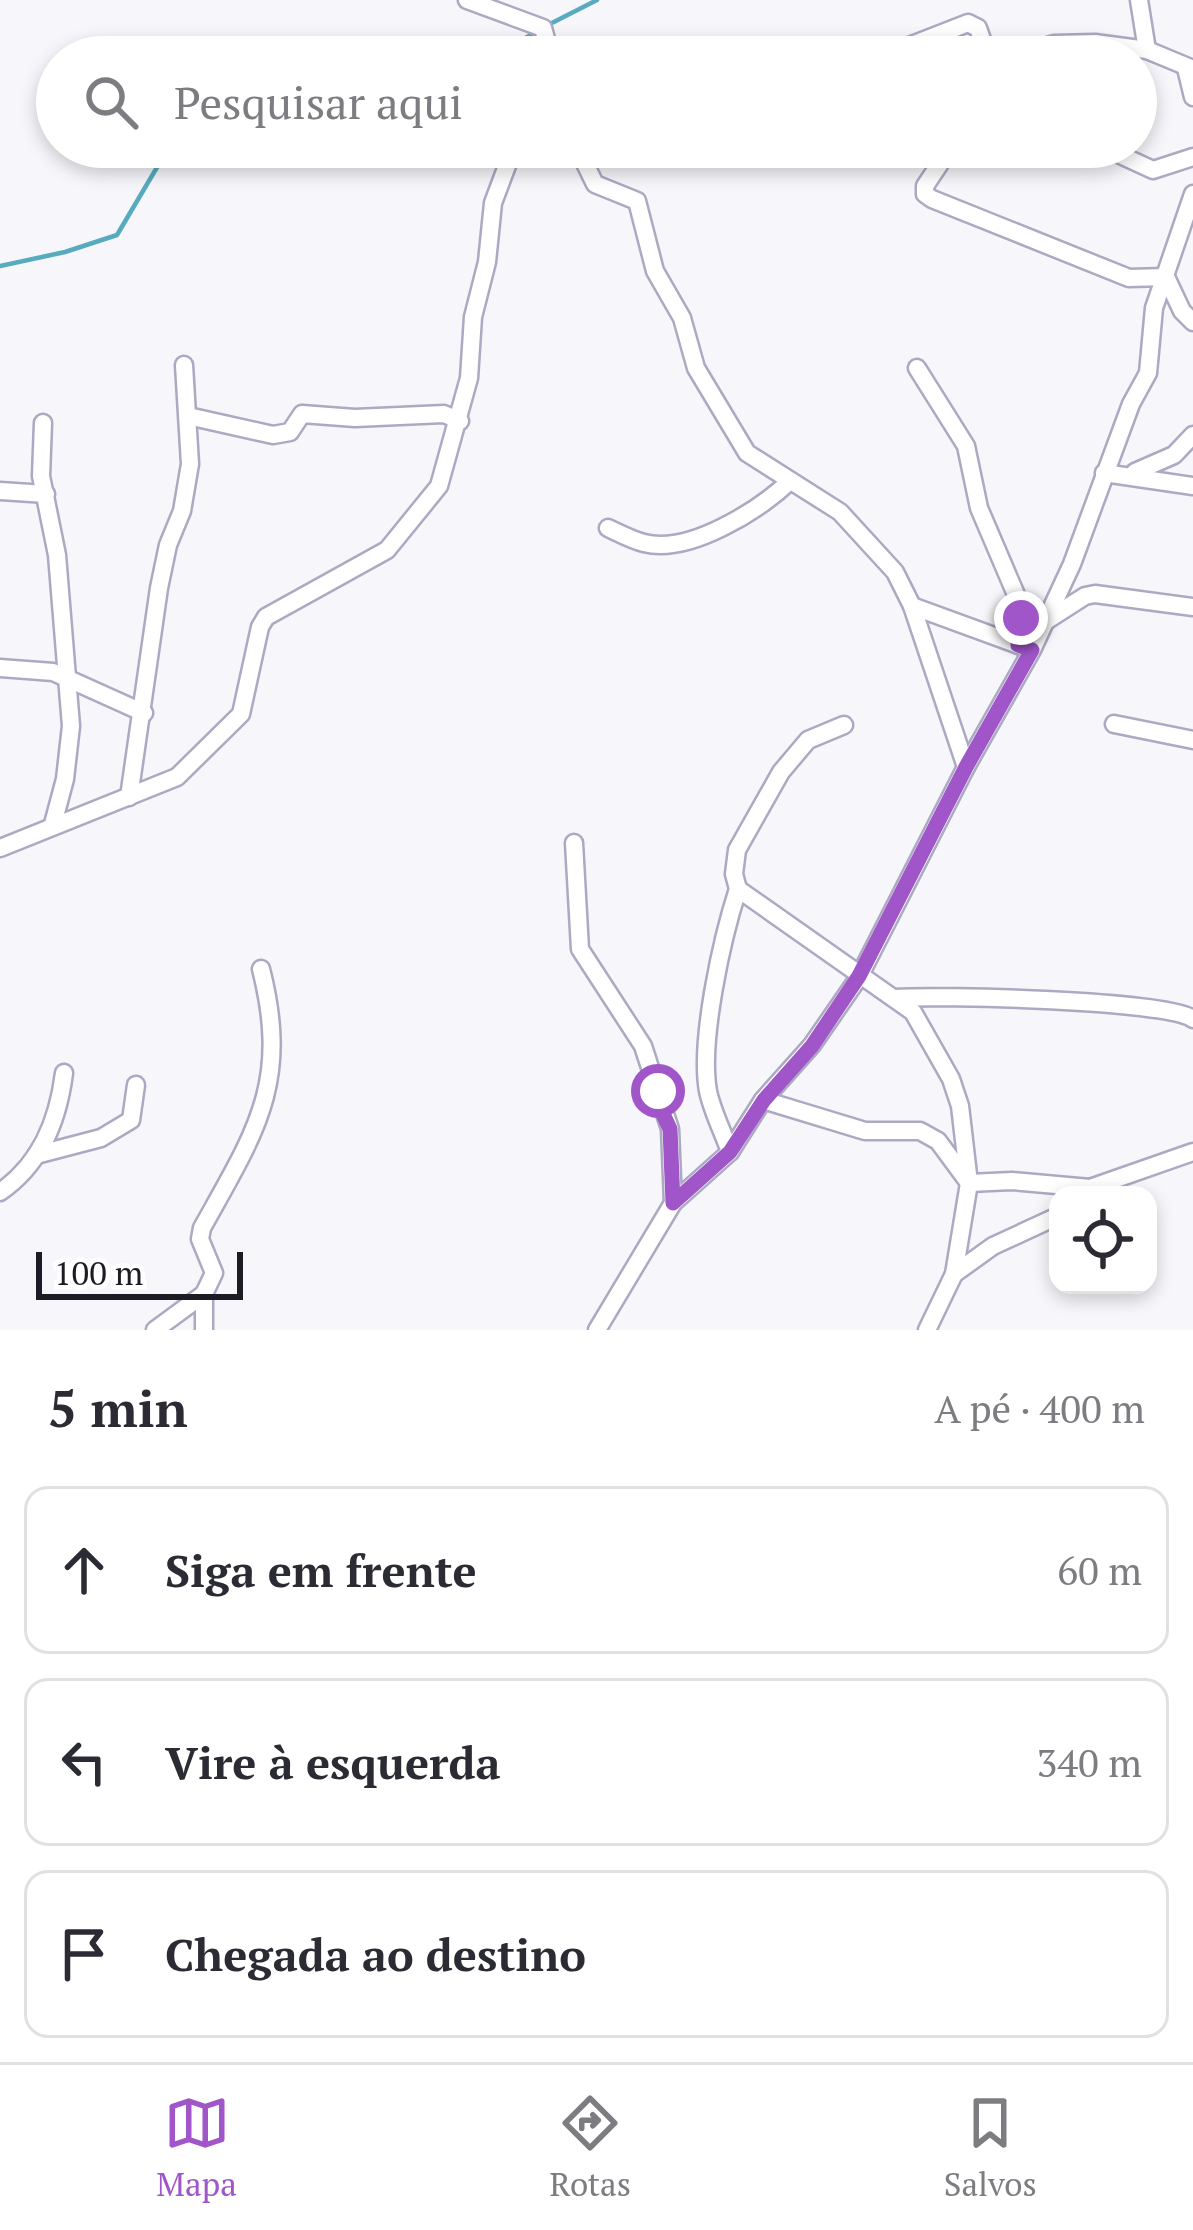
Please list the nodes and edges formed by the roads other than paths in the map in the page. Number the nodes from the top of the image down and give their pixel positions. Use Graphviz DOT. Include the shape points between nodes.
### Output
graph roads {
  1 [pos="467,0"];
  2 [pos="1139,0"];
  3 [pos="545,36"];
  4 [pos="934,36"];
  5 [pos="981,36"];
  6 [pos="1145,36"];
  7 [pos="1157,54"];
  8 [pos="1190,68"];
  9 [pos="1193,97"];
  10 [pos="1193,157"];
  11 [pos="506,168"];
  12 [pos="588,168"];
  13 [pos="937,168"];
  14 [pos="1149,168"];
  15 [pos="1191,206"];
  16 [pos="1166,277"];
  17 [pos="1129,278"];
  18 [pos="1154,308"];
  19 [pos="1193,322"];
  20 [pos="184,365"];
  21 [pos="916,368"];
  22 [pos="188,416"];
  23 [pos="460,422"];
  24 [pos="44,423"];
  25 [pos="1193,435"];
  26 [pos="1104,473"];
  27 [pos="1128,474"];
  28 [pos="790,481"];
  29 [pos="1193,487"];
  30 [pos="0,491"];
  31 [pos="46,494"];
  32 [pos="608,528"];
  33 [pos="912,606"];
  34 [pos="1193,607"];
  35 [pos="1045,622"];
  36 [pos="1025,647"];
  37 [pos="0,668"];
  38 [pos="70,679"];
  39 [pos="144,712"];
  40 [pos="844,724"];
  41 [pos="1114,724"];
  42 [pos="1193,740"];
  43 [pos="966,767"];
  44 [pos="129,797"];
  45 [pos="53,824"];
  46 [pos="574,843"];
  47 [pos="0,848"];
  48 [pos="738,890"];
  49 [pos="261,969"];
  50 [pos="859,976"];
  51 [pos="895,998"];
  52 [pos="1193,1019"];
  53 [pos="64,1073"];
  54 [pos="136,1084"];
  55 [pos="764,1100"];
  56 [pos="730,1152"];
  57 [pos="1193,1152"];
  58 [pos="36,1155"];
  59 [pos="969,1184"];
  60 [pos="1050,1186"];
  61 [pos="1101,1186"];
  62 [pos="0,1192"];
  63 [pos="673,1203"];
  64 [pos="1049,1220"];
  65 [pos="954,1274"];
  66 [pos="205,1294"];
  67 [pos="155,1330"];
  68 [pos="204,1330"];
  69 [pos="598,1330"];
  70 [pos="927,1330"];
  1 -- 3 [label="street" via="543,28"];
  2 -- 6 [label="street"];
  4 -- 5 [label="street" via="968,23"];
  7 -- 8 [label="street"];
  8 -- 9 [label="street"];
  10 -- 14 [label="street"];
  11 -- 23 [label="street" via="493,203"];
  12 -- 28 [label="street" via="596,184 637,201 656,271 718,410 747,453"];
  13 -- 17 [label="street" via="925,186 932,199"];
  15 -- 16 [label="street"];
  16 -- 17 [label="street"];
  16 -- 18 [label="street"];
  16 -- 19 [label="street"];
  17 -- 18 [label="street"];
  18 -- 26 [label="street" via="1148,373"];
  20 -- 22 [label="street"];
  21 -- 36 [label="street" via="966,446 979,508 1017,597"];
  22 -- 23 [label="street" via="273,435 290,432 306,414 444,414"];
  22 -- 39 [label="street" via="190,464 159,588"];
  23 -- 44 [label="street" via="439,486 387,550 266,617 241,714 177,777"];
  24 -- 31 [label="street"];
  25 -- 27 [label="street" via="1160,464"];
  26 -- 27 [label="street"];
  26 -- 35 [label="street"];
  27 -- 29 [label="street"];
  28 -- 32 [label="street" via="760,508 704,534 658,544"];
  28 -- 33 [label="street" via="840,512 895,572"];
  30 -- 31 [label="street"];
  31 -- 38 [label="street"];
  33 -- 36 [label="street"];
  33 -- 43 [label="street"];
  34 -- 35 [label="street" via="1095,594"];
  35 -- 36 [label="street"];
  36 -- 43 [label="street"];
  37 -- 38 [label="street"];
  38 -- 39 [label="street"];
  38 -- 45 [label="street" via="65,779"];
  39 -- 44 [label="street"];
  40 -- 48 [label="street" via="808,740 781,772 737,850"];
  41 -- 42 [label="street"];
  43 -- 50 [label="street"];
  44 -- 45 [label="street"];
  45 -- 47 [label="street"];
  46 -- 63 [label="street" via="580,949 643,1046 670,1129"];
  48 -- 50 [label="street"];
  48 -- 56 [label="street" via="718,950 706,1069"];
  49 -- 66 [label="street" via="272,1078 257,1128 202,1228 214,1273"];
  50 -- 51 [label="street"];
  50 -- 55 [label="street"];
  51 -- 52 [label="street" via="1149,1007"];
  51 -- 59 [label="street" via="913,1012 951,1079"];
  53 -- 58 [label="street" via="59,1108"];
  54 -- 58 [label="street" via="131,1120 101,1138"];
  55 -- 56 [label="street"];
  55 -- 59 [label="street" via="865,1131 920,1131"];
  56 -- 63 [label="street"];
  57 -- 61 [label="street"];
  58 -- 62 [label="street"];
  59 -- 60 [label="street"];
  59 -- 65 [label="street"];
  63 -- 69 [label="street"];
  64 -- 65 [label="street"];
  65 -- 70 [label="street"];
  66 -- 67 [label="street"];
  66 -- 68 [label="street"];
}
